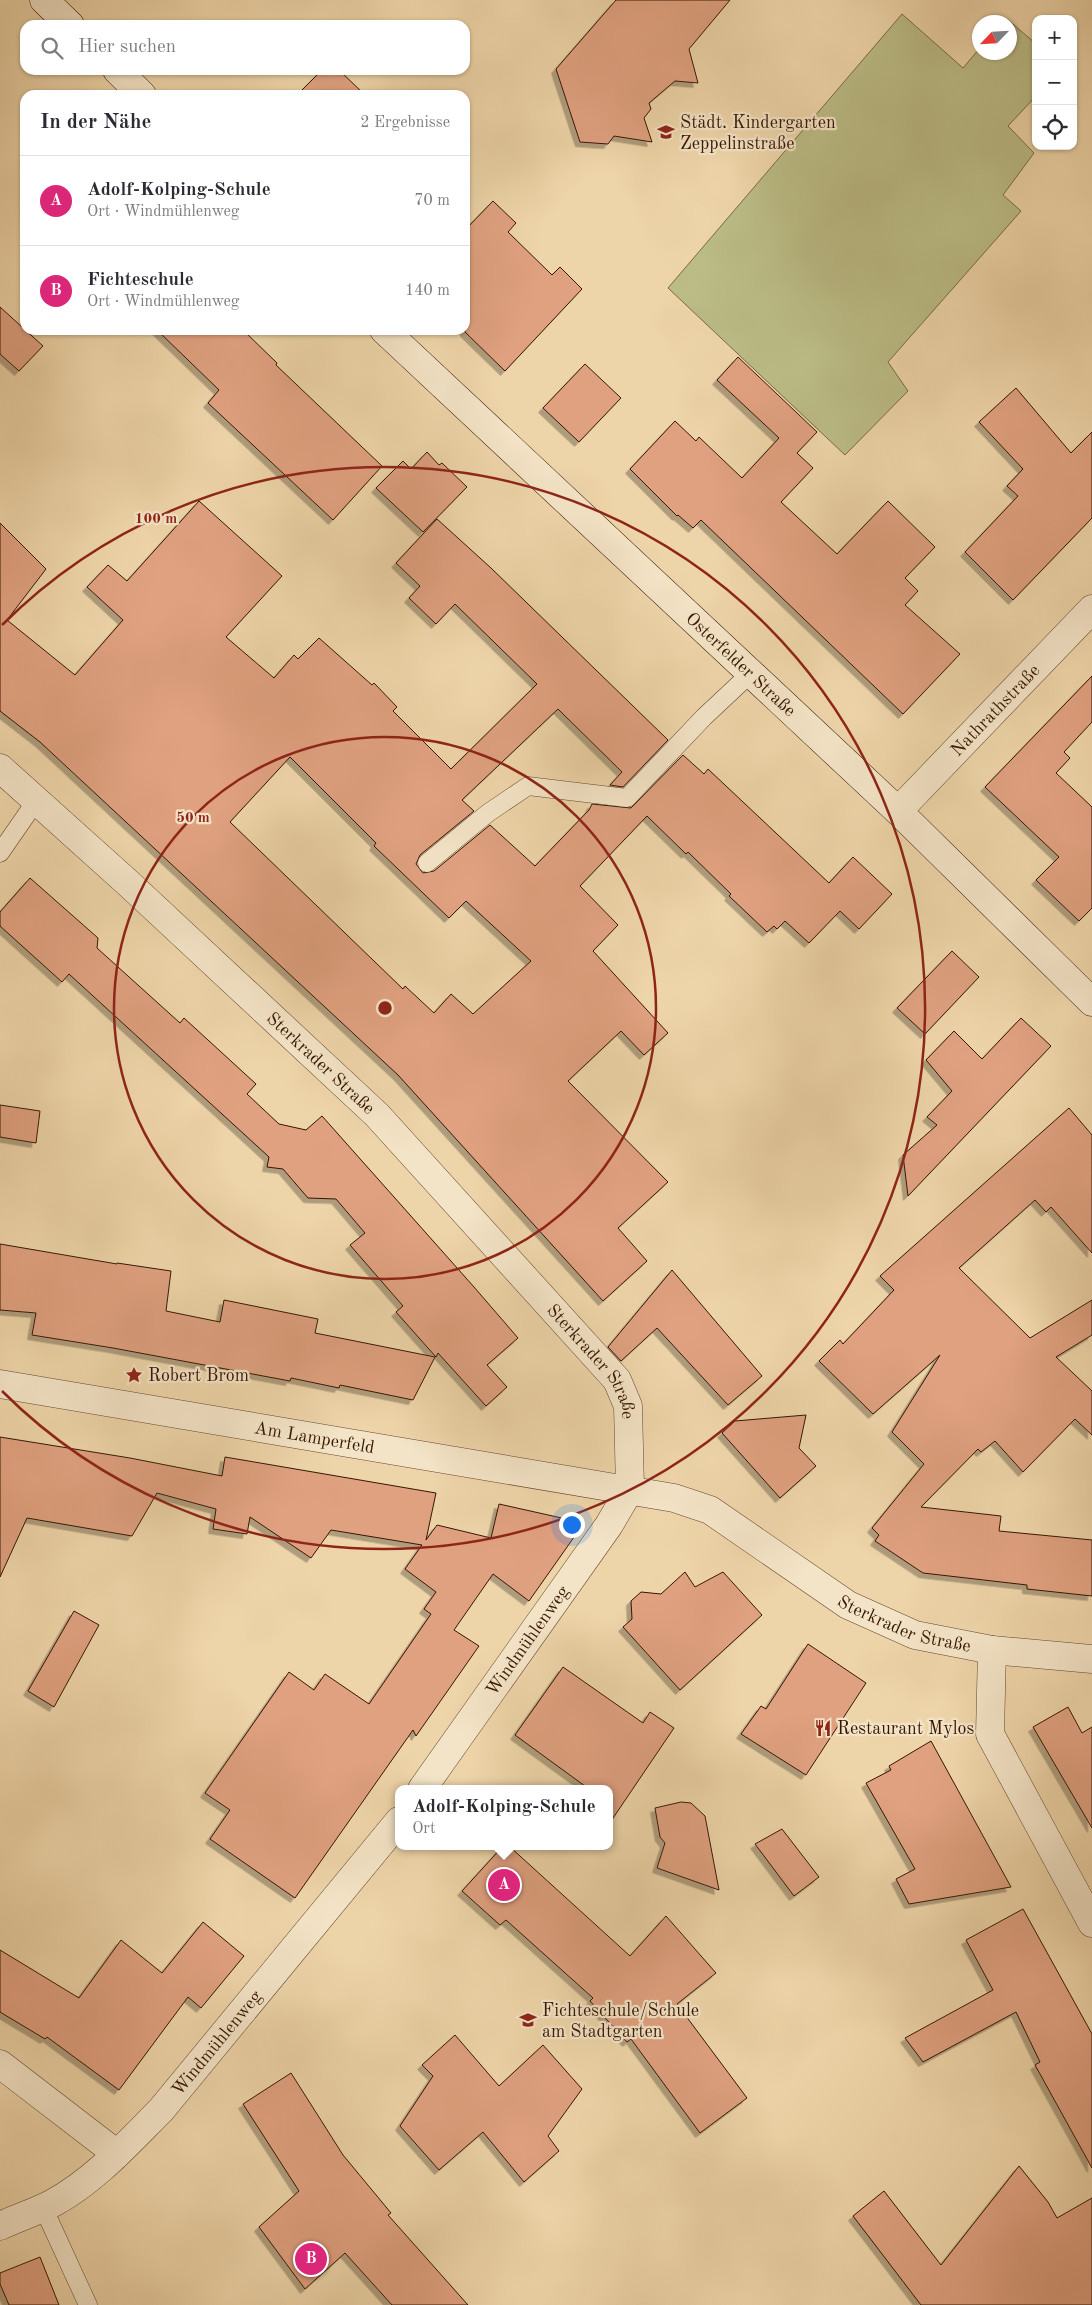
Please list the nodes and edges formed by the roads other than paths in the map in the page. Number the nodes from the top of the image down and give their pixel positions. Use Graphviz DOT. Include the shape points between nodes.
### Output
graph roads {
  1 [pos="44,0"];
  2 [pos="65,20"];
  3 [pos="122,75"];
  4 [pos="137,90"];
  5 [pos="389,335"];
  6 [pos="1092,609"];
  7 [pos="751,673"];
  8 [pos="0,768"];
  9 [pos="36,801"];
  10 [pos="898,811"];
  11 [pos="0,853"];
  12 [pos="427,863"];
  13 [pos="1092,1002"];
  14 [pos="0,1384"];
  15 [pos="630,1489"];
  16 [pos="992,1650"];
  17 [pos="1092,1659"];
  18 [pos="425,1785"];
  19 [pos="395,1826"];
  20 [pos="1092,1923"];
  21 [pos="0,2064"];
  22 [pos="117,2154"];
  23 [pos="43,2207"];
  24 [pos="0,2226"];
  25 [pos="88,2305"];
  1 -- 2 [label="street"];
  3 -- 4 [label="street"];
  5 -- 7 [label="street, Osterfelder Straße"];
  6 -- 10 [label="street, Nathrathstraße"];
  7 -- 10 [label="street, Osterfelder Straße"];
  7 -- 12 [label="lane" via="627,798 528,786 488,813"];
  8 -- 9 [label="street, Sterkrader Straße"];
  9 -- 11 [label="lane"];
  9 -- 15 [label="street, Sterkrader Straße" via="376,1115 617,1380 628,1406"];
  10 -- 13 [label="street, Osterfelder Straße"];
  14 -- 15 [label="street, Am Lamperfeld"];
  15 -- 16 [label="street, Sterkrader Straße" via="710,1510 848,1605 915,1635"];
  15 -- 18 [label="street, Windmühlenweg" via="609,1525"];
  16 -- 17 [label="street"];
  16 -- 20 [label="street, Sterkrader Straße" via="990,1734"];
  19 -- 22 [label="street, Windmühlenweg" via="161,2110"];
  21 -- 22 [label="street"];
  22 -- 23 [label="street, Windmühlenweg" via="54,2203"];
  23 -- 24 [label="street, Windmühlenweg"];
  23 -- 25 [label="lane"];
}
